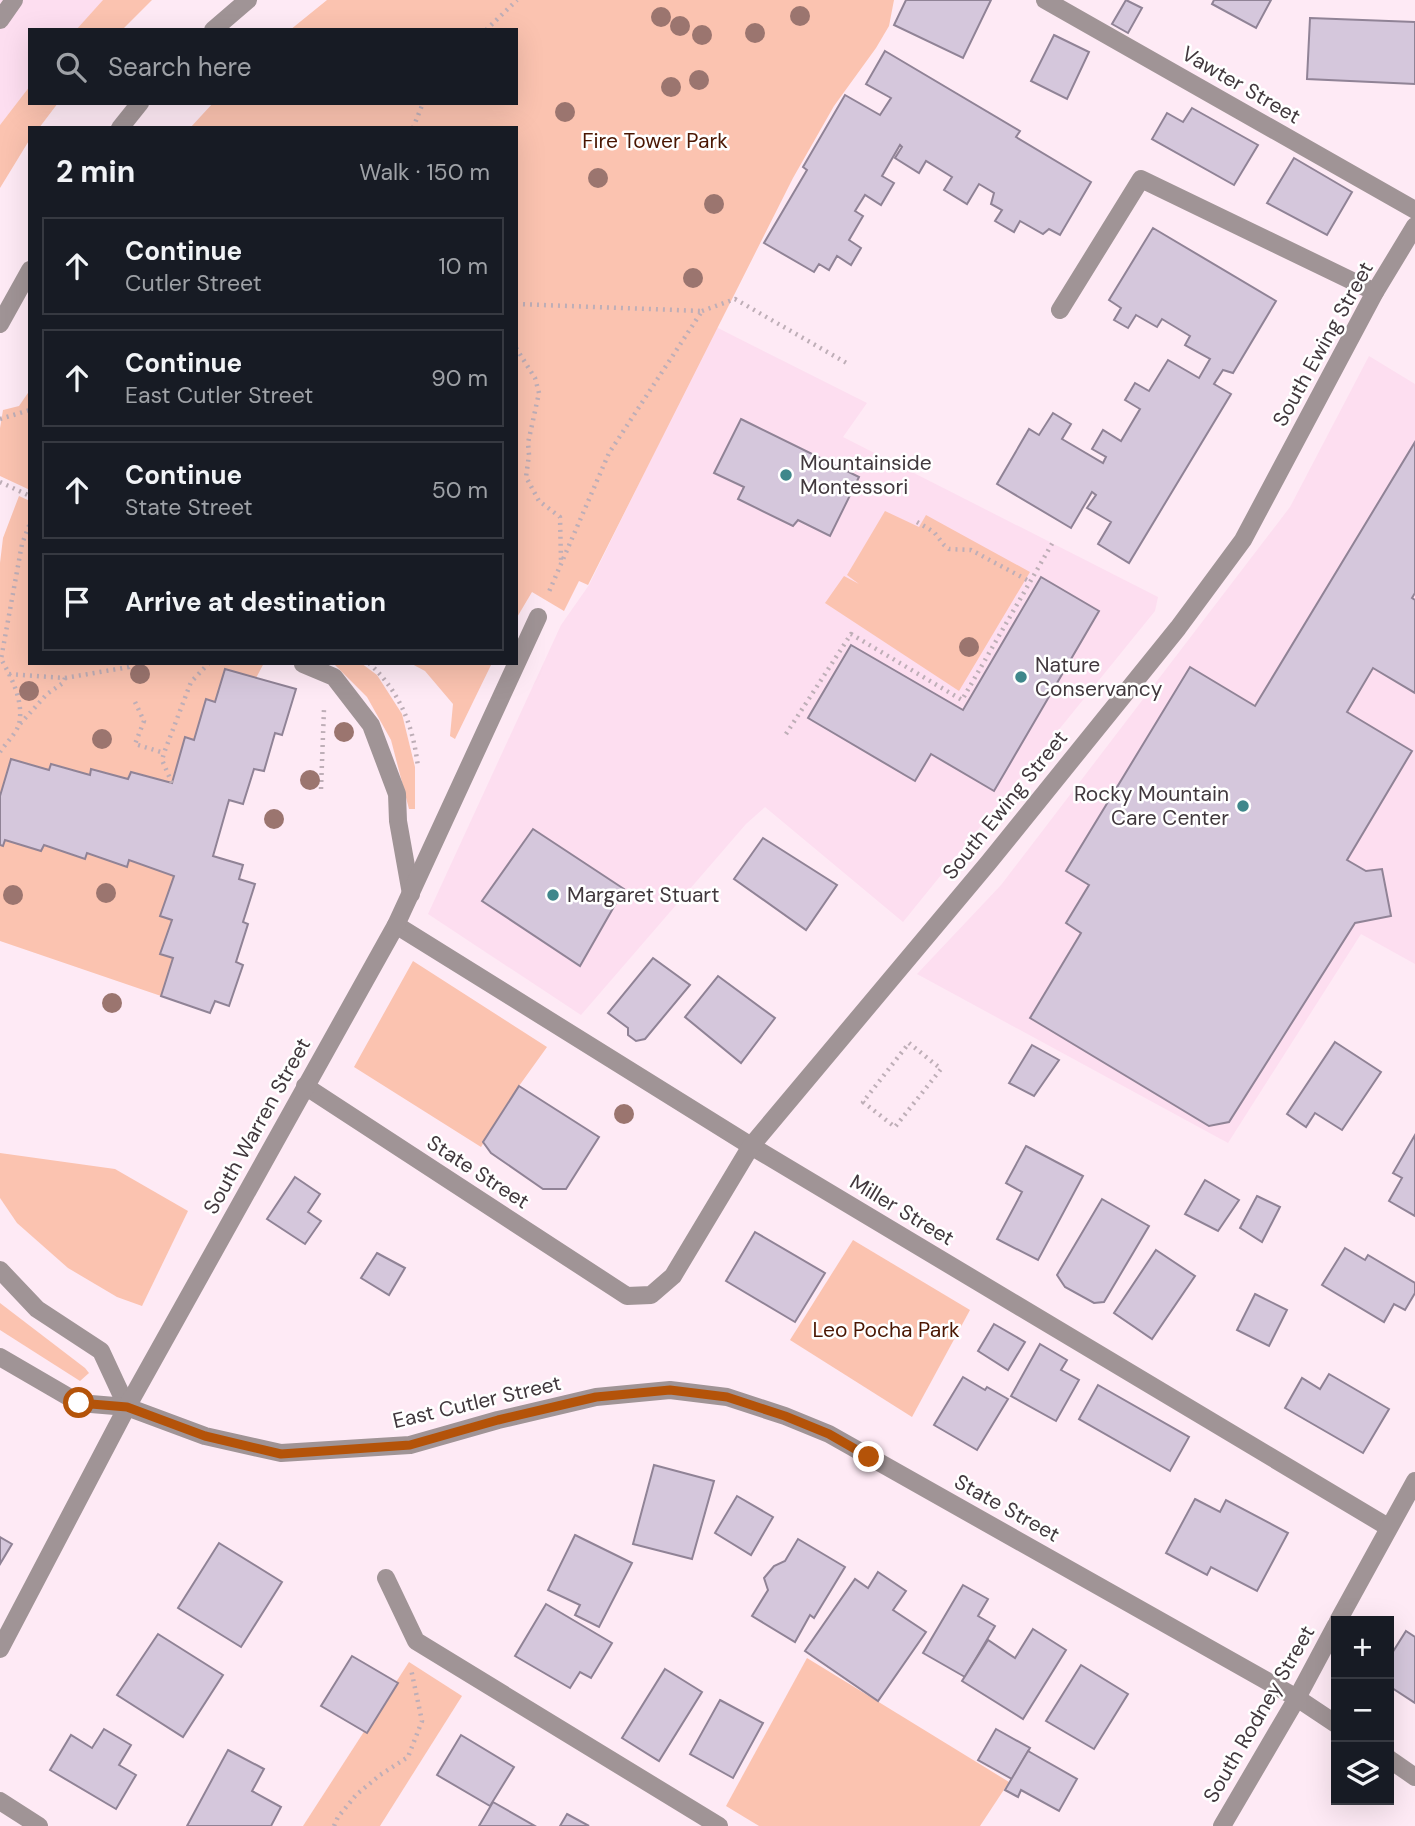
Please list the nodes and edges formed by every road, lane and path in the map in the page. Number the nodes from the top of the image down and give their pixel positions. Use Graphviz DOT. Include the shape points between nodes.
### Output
graph roads {
  1 [pos="14,0"];
  2 [pos="248,0"];
  3 [pos="517,0"];
  4 [pos="1045,0"];
  5 [pos="0,20"];
  6 [pos="214,28"];
  7 [pos="488,28"];
  8 [pos="138,105"];
  9 [pos="422,105"];
  10 [pos="122,126"];
  11 [pos="414,126"];
  12 [pos="1415,210"];
  13 [pos="1415,226"];
  14 [pos="28,274"];
  15 [pos="1376,292"];
  16 [pos="518,304"];
  17 [pos="1060,310"];
  18 [pos="702,312"];
  19 [pos="0,324"];
  20 [pos="518,351"];
  21 [pos="850,365"];
  22 [pos="28,411"];
  23 [pos="0,419"];
  24 [pos="0,482"];
  25 [pos="28,495"];
  26 [pos="917,522"];
  27 [pos="28,528"];
  28 [pos="1053,542"];
  29 [pos="561,562"];
  30 [pos="1029,581"];
  31 [pos="538,617"];
  32 [pos="518,661"];
  33 [pos="131,665"];
  34 [pos="207,665"];
  35 [pos="305,665"];
  36 [pos="516,665"];
  37 [pos="9,674"];
  38 [pos="65,678"];
  39 [pos="135,702"];
  40 [pos="324,706"];
  41 [pos="19,726"];
  42 [pos="786,734"];
  43 [pos="0,752"];
  44 [pos="163,752"];
  45 [pos="172,783"];
  46 [pos="321,789"];
  47 [pos="411,894"];
  48 [pos="396,925"];
  49 [pos="909,1043"];
  50 [pos="305,1087"];
  51 [pos="751,1146"];
  52 [pos="0,1270"];
  53 [pos="627,1296"];
  54 [pos="0,1357"];
  55 [pos="634,1394"];
  56 [pos="127,1407"];
  57 [pos="1415,1481"];
  58 [pos="1388,1527"];
  59 [pos="386,1578"];
  60 [pos="1341,1616"];
  61 [pos="1331,1634"];
  62 [pos="0,1649"];
  63 [pos="409,1662"];
  64 [pos="1297,1698"];
  65 [pos="1331,1721"];
  66 [pos="1394,1762"];
  67 [pos="1415,1777"];
  68 [pos="0,1801"];
  69 [pos="38,1826"];
  70 [pos="334,1826"];
  71 [pos="719,1826"];
  72 [pos="1222,1826"];
  1 -- 5 [label="street"];
  2 -- 6 [label="street"];
  3 -- 7 [label="path"];
  4 -- 12 [label="street, Vawter Street"];
  8 -- 10 [label="street"];
  9 -- 11 [label="path"];
  13 -- 15 [label="street, South Ewing Street"];
  14 -- 19 [label="street"];
  15 -- 17 [label="street" via="1141,179"];
  15 -- 51 [label="street, South Ewing Street" via="1235,551 989,862"];
  16 -- 18 [label="path"];
  18 -- 21 [label="path" via="735,299"];
  18 -- 29 [label="path" via="609,453"];
  20 -- 29 [label="path" via="539,393 526,477 539,501 560,517"];
  22 -- 23 [label="path"];
  24 -- 25 [label="path"];
  26 -- 30 [label="path" via="949,549 971,550"];
  27 -- 37 [label="path" via="1,659"];
  28 -- 30 [label="path"];
  29 -- 31 [label="path"];
  30 -- 42 [label="path" via="962,700 851,634"];
  31 -- 32 [label="street, South Warren Street"];
  33 -- 38 [label="path"];
  34 -- 44 [label="path" via="191,681"];
  35 -- 47 [label="street" via="334,677 371,725 397,794"];
  36 -- 47 [label="street, South Warren Street"];
  37 -- 38 [label="path"];
  37 -- 41 [label="path" via="19,705"];
  38 -- 41 [label="path"];
  39 -- 44 [label="path" via="144,721 135,744"];
  40 -- 46 [label="path"];
  41 -- 43 [label="path"];
  44 -- 45 [label="path"];
  47 -- 48 [label="street, South Warren Street"];
  48 -- 50 [label="street, South Warren Street"];
  48 -- 51 [label="street, Miller Street"];
  49 -- 49 [label="path" via="941,1069 895,1127 863,1102"];
  50 -- 53 [label="street, State Street"];
  50 -- 56 [label="street, South Warren Street"];
  51 -- 53 [label="street, South Ewing Street" via="673,1276 651,1295"];
  51 -- 58 [label="street, Miller Street"];
  52 -- 56 [label="street" via="37,1309 101,1351"];
  54 -- 56 [label="street, East Cutler Street" via="79,1403"];
  55 -- 56 [label="street, East Cutler Street" via="596,1397 410,1445 281,1454 205,1436"];
  55 -- 64 [label="street, State Street" via="670,1390 727,1397 829,1434"];
  56 -- 62 [label="street, South Warren Street"];
  57 -- 58 [label="street, South Rodney Street"];
  58 -- 60 [label="street, South Rodney Street"];
  59 -- 71 [label="street" via="416,1641"];
  61 -- 64 [label="street, South Rodney Street"];
  63 -- 70 [label="path" via="422,1721 408,1757 356,1795"];
  64 -- 65 [label="street, State Street"];
  64 -- 72 [label="street, South Rodney Street"];
  66 -- 67 [label="street"];
  68 -- 69 [label="street"];
}
